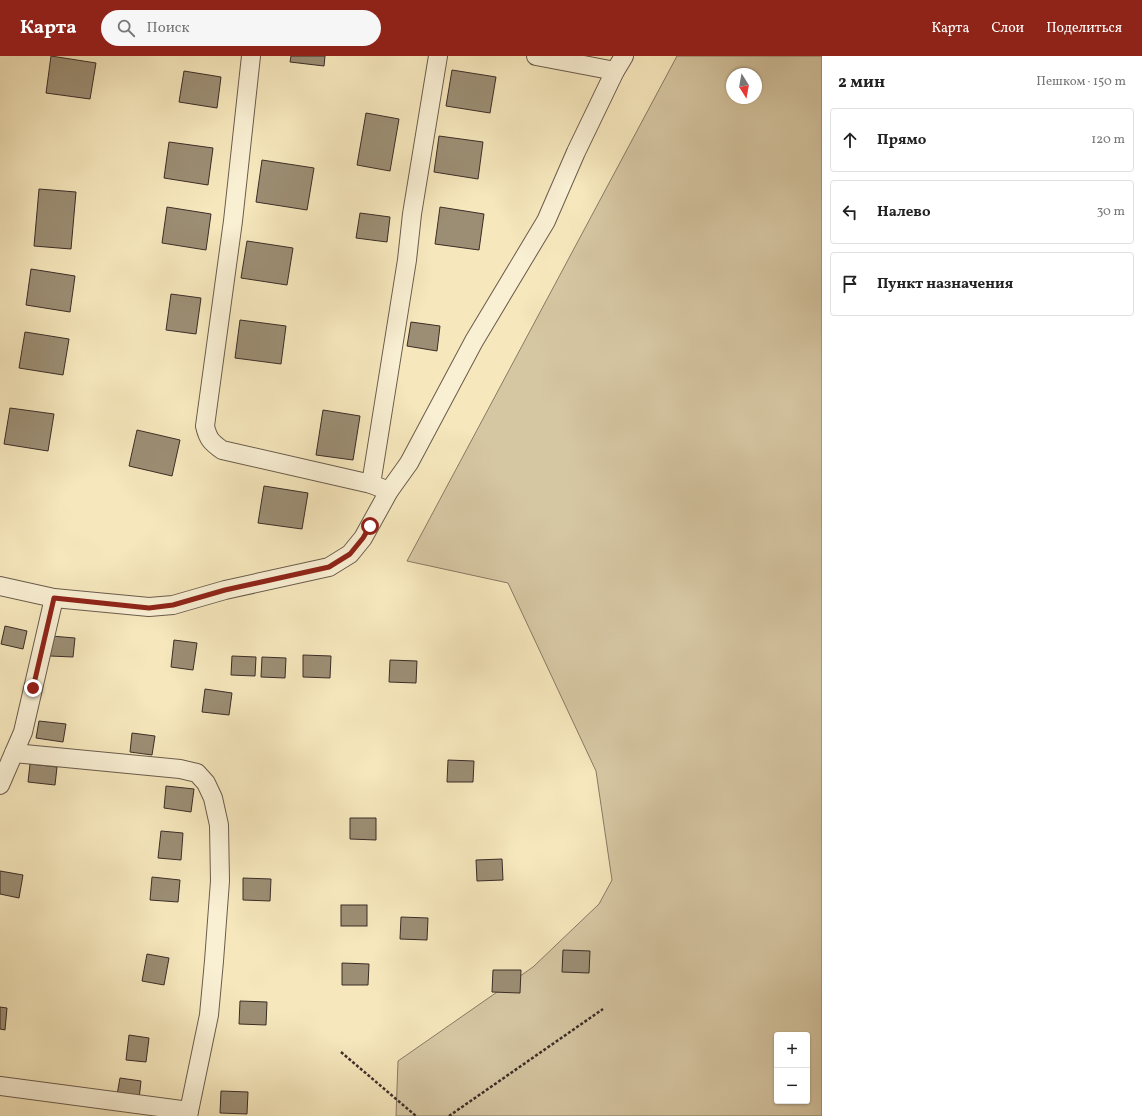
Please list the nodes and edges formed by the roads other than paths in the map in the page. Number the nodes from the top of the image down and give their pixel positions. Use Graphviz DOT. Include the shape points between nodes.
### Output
graph roads {
  1 [pos="251,56"];
  2 [pos="438,56"];
  3 [pos="536,56"];
  4 [pos="620,63"];
  5 [pos="371,484"];
  6 [pos="389,492"];
  7 [pos="0,586"];
  8 [pos="54,598"];
  9 [pos="14,753"];
  10 [pos="0,785"];
  11 [pos="0,1086"];
  12 [pos="188,1114"];
  1 -- 5 [label="street" via="233,221 205,426 207,435 211,442 222,450"];
  2 -- 5 [label="street"];
  3 -- 4 [label="street"];
  4 -- 6 [label="street" via="576,152 546,221 474,342 409,463"];
  5 -- 6 [label="street"];
  6 -- 8 [label="street" via="363,538 350,554 329,567 225,590 173,605 149,608"];
  7 -- 8 [label="street"];
  8 -- 9 [label="street" via="23,732"];
  9 -- 10 [label="street"];
  9 -- 12 [label="street" via="180,769 197,773 206,783 213,798 219,825 220,881 209,1015"];
  11 -- 12 [label="street"];
}
